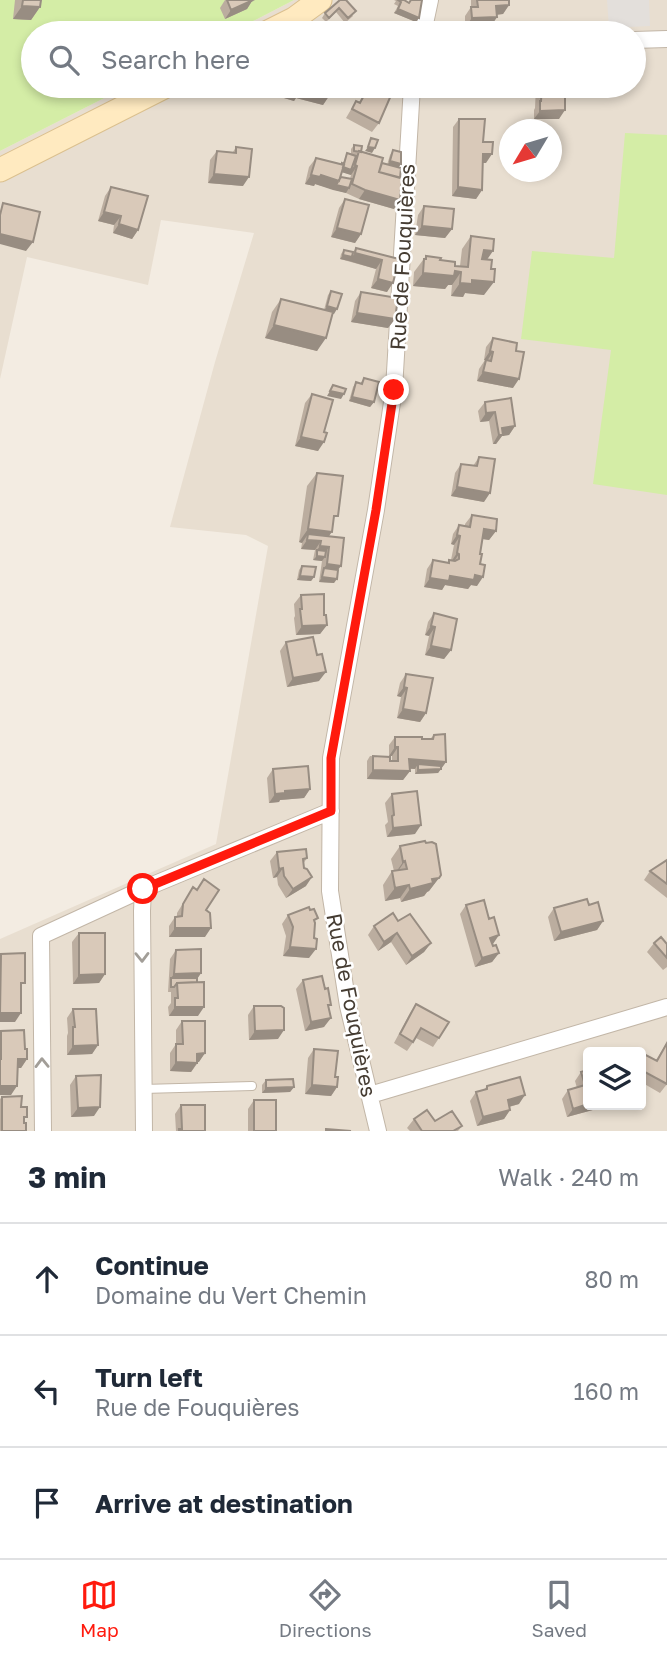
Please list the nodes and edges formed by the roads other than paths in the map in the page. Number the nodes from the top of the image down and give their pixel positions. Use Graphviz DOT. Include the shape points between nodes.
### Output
graph roads {
  1 [pos="320,0"];
  2 [pos="430,0"];
  3 [pos="290,21"];
  4 [pos="426,21"];
  5 [pos="667,39"];
  6 [pos="646,40"];
  7 [pos="142,98"];
  8 [pos="411,98"];
  9 [pos="0,170"];
  10 [pos="331,811"];
  11 [pos="143,889"];
  12 [pos="667,1007"];
  13 [pos="252,1086"];
  14 [pos="143,1089"];
  15 [pos="370,1095"];
  16 [pos="43,1131"];
  17 [pos="144,1131"];
  18 [pos="378,1131"];
  1 -- 3 [label="street"];
  2 -- 4 [label="street"];
  5 -- 6 [label="street"];
  7 -- 9 [label="street"];
  8 -- 10 [label="street, Rue de Fouquières" via="394,390 331,758"];
  10 -- 11 [label="street"];
  10 -- 15 [label="street, Rue de Fouquières" via="330,891 348,1006"];
  11 -- 14 [label="street, one-way"];
  16 -- 11 [label="street, one-way" via="41,936"];
  12 -- 15 [label="street"];
  13 -- 14 [label="lane"];
  14 -- 17 [label="street"];
  15 -- 18 [label="street, Rue de Fouquières"];
}
